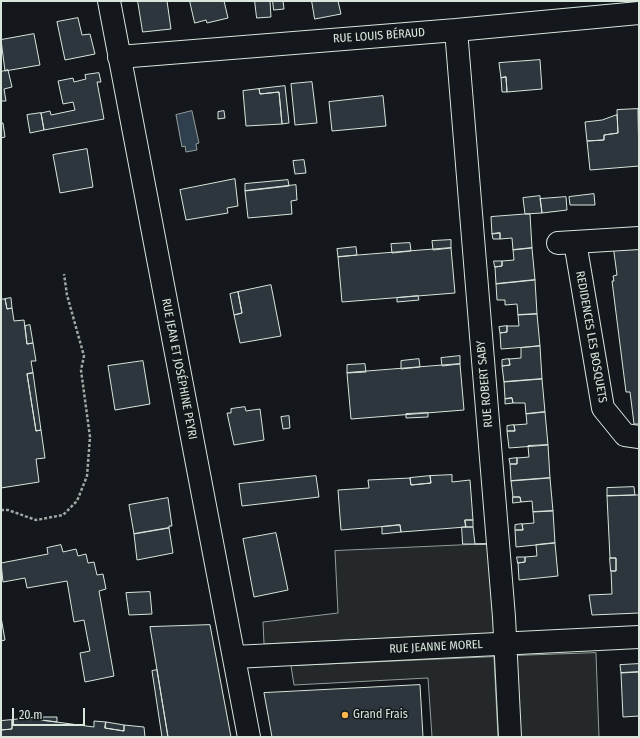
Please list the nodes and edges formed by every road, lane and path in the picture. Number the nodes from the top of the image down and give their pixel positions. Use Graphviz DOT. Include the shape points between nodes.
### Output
graph roads {
  1 [pos="109,1"];
  2 [pos="639,13"];
  3 [pos="456,30"];
  4 [pos="119,57"];
  5 [pos="639,238"];
  6 [pos="64,274"];
  7 [pos="639,437"];
  8 [pos="1,510"];
  9 [pos="639,637"];
  10 [pos="505,644"];
  11 [pos="234,657"];
  12 [pos="249,737"];
  13 [pos="510,737"];
  1 -- 4 [label="street, RUE JEAN ET JOSÉPHINE PEYRI"];
  2 -- 3 [label="street, RUE LOUIS BÉRAUD"];
  3 -- 4 [label="street, RUE LOUIS BÉRAUD"];
  3 -- 10 [label="street, RUE ROBERT SABY"];
  4 -- 11 [label="street, RUE JEAN ET JOSÉPHINE PEYRI"];
  5 -- 7 [label="street, REDIDENCES LES BOSQUETS" via="567,242 603,408 625,435"];
  6 -- 8 [label="path" via="84,356 81,370 90,437 87,476 77,501 63,515 36,520"];
  9 -- 10 [label="street, RUE JEANNE MOREL"];
  10 -- 11 [label="street, RUE JEANNE MOREL"];
  10 -- 13 [label="street, RUE ROBERT SABY"];
  11 -- 12 [label="street, RUE JEAN ET JOSÉPHINE PEYRI"];
}
